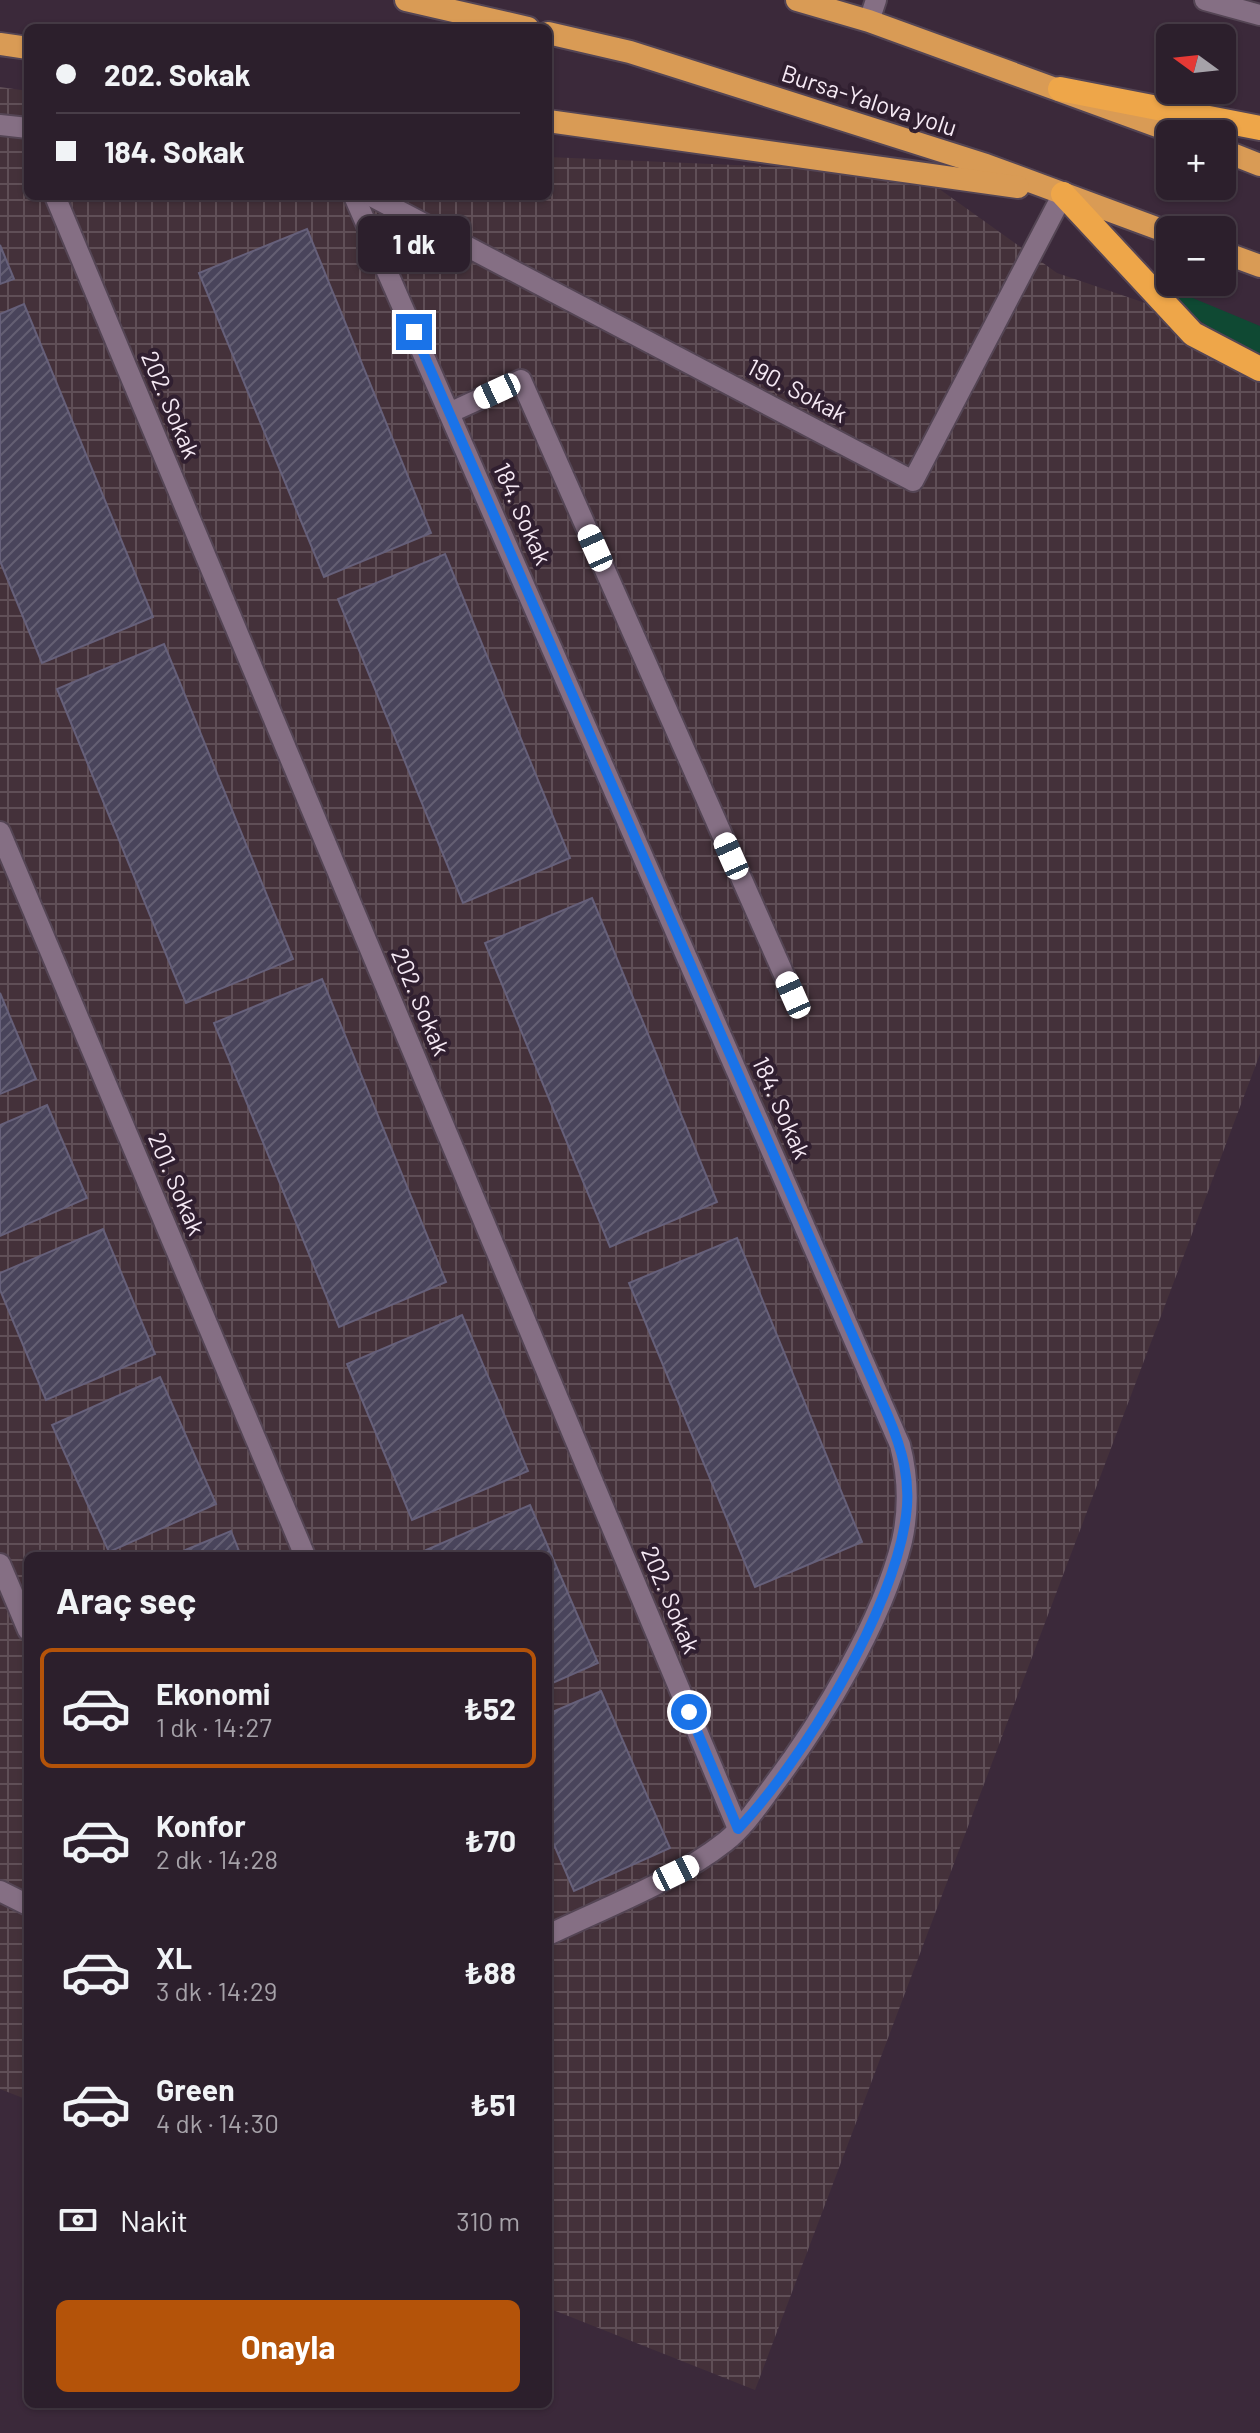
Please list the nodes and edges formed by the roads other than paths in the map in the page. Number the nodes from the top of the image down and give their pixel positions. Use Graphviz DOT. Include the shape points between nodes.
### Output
graph roads {
  1 [pos="406,0"];
  2 [pos="797,0"];
  3 [pos="1205,0"];
  4 [pos="873,11"];
  5 [pos="1260,15"];
  6 [pos="511,24"];
  7 [pos="552,34"];
  8 [pos="0,44"];
  9 [pos="24,47"];
  10 [pos="1060,89"];
  11 [pos="552,122"];
  12 [pos="0,125"];
  13 [pos="1156,125"];
  14 [pos="1260,128"];
  15 [pos="24,129"];
  16 [pos="1236,156"];
  17 [pos="1260,165"];
  18 [pos="1063,194"];
  19 [pos="57,200"];
  20 [pos="356,200"];
  21 [pos="379,200"];
  22 [pos="1156,228"];
  23 [pos="1236,257"];
  24 [pos="1260,266"];
  25 [pos="1260,369"];
  26 [pos="449,413"];
  27 [pos="0,832"];
  28 [pos="793,995"];
  29 [pos="303,1552"];
  30 [pos="0,1564"];
  31 [pos="24,1621"];
  32 [pos="738,1829"];
  33 [pos="0,1891"];
  34 [pos="24,1903"];
  35 [pos="552,1933"];
  1 -- 6 [label="highway"];
  2 -- 4 [label="highway"];
  3 -- 5 [label="street"];
  4 -- 10 [label="highway"];
  7 -- 18 [label="highway, Bursa-Yalova yolu" via="645,56"];
  8 -- 9 [label="highway"];
  10 -- 13 [label="highway"];
  10 -- 14 [label="highway"];
  11 -- 18 [label="highway"];
  12 -- 15 [label="street"];
  16 -- 17 [label="highway"];
  18 -- 21 [label="street, 190. Sokak" via="913,481"];
  18 -- 22 [label="highway, Bursa-Yalova yolu"];
  18 -- 25 [label="highway" via="1193,334"];
  19 -- 32 [label="street, 202. Sokak"];
  20 -- 26 [label="street, 184. Sokak"];
  23 -- 24 [label="highway"];
  26 -- 28 [label="street" via="521,380"];
  26 -- 32 [label="street, 184. Sokak" via="906,1466 907,1513 901,1543 874,1616 819,1719"];
  27 -- 29 [label="street, 201. Sokak"];
  30 -- 31 [label="street"];
  32 -- 35 [label="street, 184. Sokak" via="701,1860"];
  33 -- 34 [label="street"];
}
